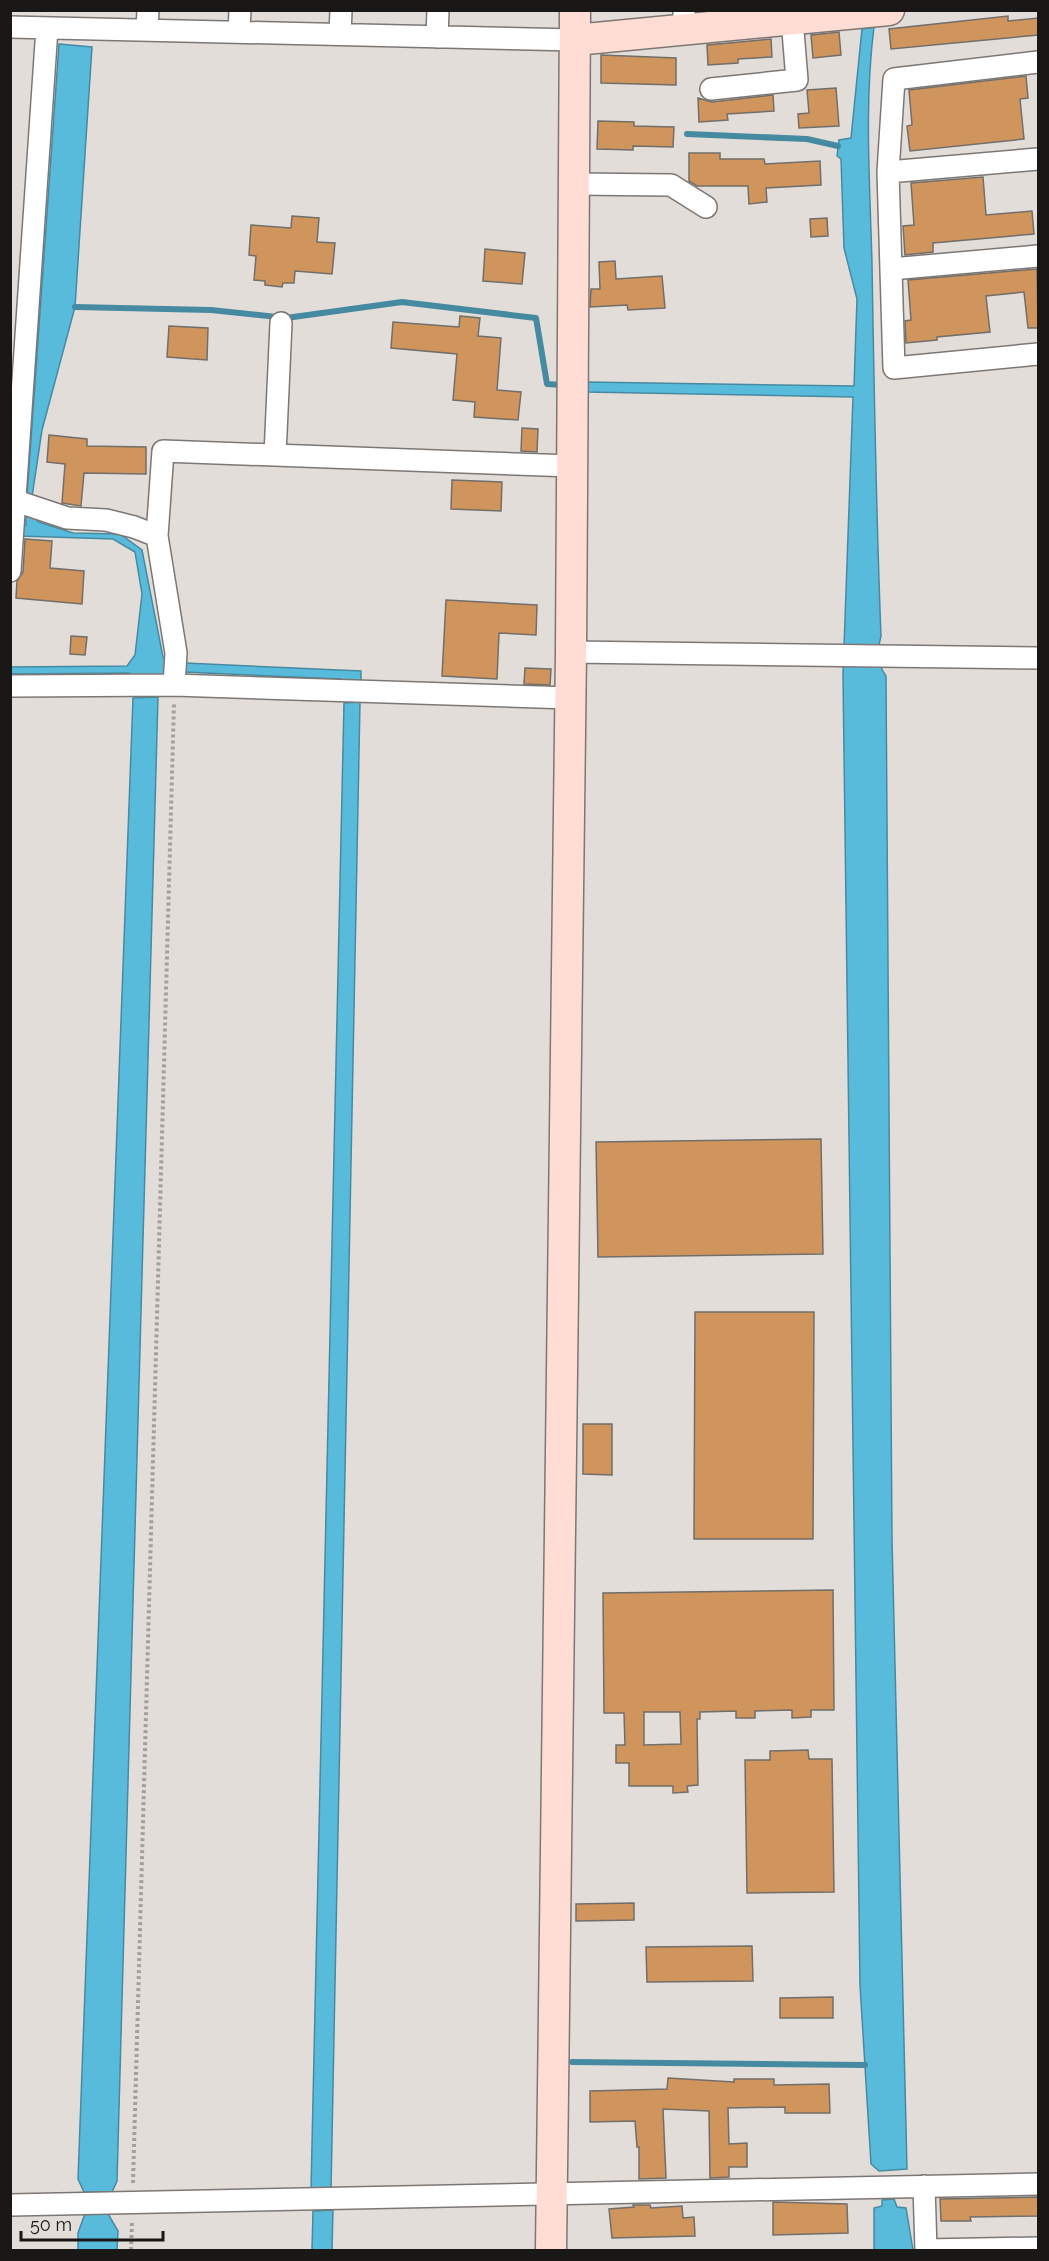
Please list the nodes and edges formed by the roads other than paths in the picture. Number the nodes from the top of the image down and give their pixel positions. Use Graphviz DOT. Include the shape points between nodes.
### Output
graph roads {
  1 [pos="240,10"];
  2 [pos="341,10"];
  3 [pos="438,10"];
  4 [pos="889,10"];
  5 [pos="796,16"];
  6 [pos="148,20"];
  7 [pos="684,20"];
  8 [pos="575,25"];
  9 [pos="10,27"];
  10 [pos="47,28"];
  11 [pos="239,32"];
  12 [pos="340,34"];
  13 [pos="437,36"];
  14 [pos="1038,62"];
  15 [pos="711,88"];
  16 [pos="1038,159"];
  17 [pos="888,172"];
  18 [pos="574,184"];
  19 [pos="706,207"];
  20 [pos="1038,256"];
  21 [pos="891,269"];
  22 [pos="281,323"];
  23 [pos="1038,354"];
  24 [pos="275,455"];
  25 [pos="572,465"];
  26 [pos="16,501"];
  27 [pos="157,536"];
  28 [pos="10,572"];
  29 [pos="571,651"];
  30 [pos="1038,658"];
  31 [pos="174,685"];
  32 [pos="10,686"];
  33 [pos="569,698"];
  34 [pos="1038,2184"];
  35 [pos="924,2186"];
  36 [pos="551,2193"];
  37 [pos="10,2205"];
  38 [pos="1038,2248"];
  39 [pos="551,2250"];
  40 [pos="926,2250"];
  1 -- 11 [label="street"];
  2 -- 12 [label="street"];
  3 -- 13 [label="street"];
  4 -- 5 [label="street"];
  5 -- 7 [label="street"];
  5 -- 15 [label="street" via="797,80"];
  6 -- 10 [label="street"];
  6 -- 11 [label="street"];
  7 -- 8 [label="street"];
  8 -- 13 [label="street"];
  8 -- 18 [label="street"];
  9 -- 10 [label="street"];
  10 -- 26 [label="street"];
  11 -- 12 [label="street"];
  12 -- 13 [label="street"];
  14 -- 17 [label="street" via="894,79"];
  16 -- 17 [label="street"];
  17 -- 21 [label="street"];
  18 -- 19 [label="street" via="671,185"];
  18 -- 25 [label="street"];
  20 -- 21 [label="street"];
  21 -- 23 [label="street" via="894,368"];
  22 -- 24 [label="street"];
  24 -- 25 [label="street"];
  24 -- 27 [label="street" via="163,451"];
  25 -- 29 [label="street"];
  26 -- 27 [label="street" via="67,518 106,520"];
  26 -- 28 [label="street"];
  27 -- 31 [label="street" via="176,653"];
  29 -- 30 [label="street"];
  29 -- 33 [label="street"];
  31 -- 32 [label="street"];
  31 -- 33 [label="street"];
  33 -- 36 [label="street"];
  34 -- 35 [label="street"];
  35 -- 36 [label="street"];
  35 -- 40 [label="street"];
  36 -- 37 [label="street"];
  36 -- 39 [label="street"];
  38 -- 40 [label="street"];
}
